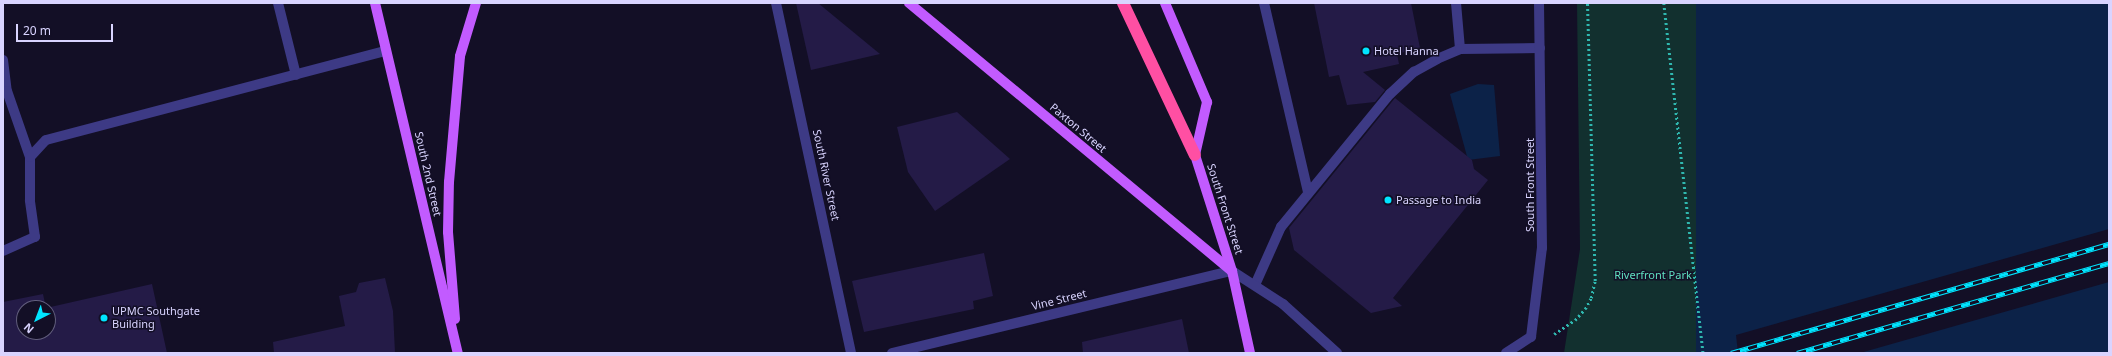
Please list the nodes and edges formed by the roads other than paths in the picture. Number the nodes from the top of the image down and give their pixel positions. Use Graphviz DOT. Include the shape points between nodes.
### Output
graph roads {
  1 [pos="278,3"];
  2 [pos="375,3"];
  3 [pos="476,3"];
  4 [pos="776,3"];
  5 [pos="909,3"];
  6 [pos="1123,3"];
  7 [pos="1165,3"];
  8 [pos="1264,3"];
  9 [pos="1456,3"];
  10 [pos="1539,3"];
  11 [pos="1540,48"];
  12 [pos="1460,49"];
  13 [pos="386,51"];
  14 [pos="3,60"];
  15 [pos="296,75"];
  16 [pos="1195,155"];
  17 [pos="30,157"];
  18 [pos="1308,192"];
  19 [pos="3,251"];
  20 [pos="1232,271"];
  21 [pos="1255,285"];
  22 [pos="458,352"];
  23 [pos="851,353"];
  24 [pos="892,353"];
  25 [pos="1250,353"];
  26 [pos="1337,353"];
  27 [pos="1506,353"];
  1 -- 15 [label="street"];
  2 -- 13 [label="main road, South 2nd Street"];
  3 -- 22 [label="main road, South 2nd Street" via="460,56 449,182 448,232"];
  4 -- 23 [label="street, South River Street"];
  5 -- 20 [label="main road, Paxton Street"];
  6 -- 16 [label="highway"];
  7 -- 16 [label="main road" via="1207,102"];
  8 -- 18 [label="street"];
  9 -- 12 [label="street"];
  10 -- 11 [label="street, South Front Street"];
  11 -- 12 [label="street"];
  11 -- 27 [label="street, South Front Street" via="1542,248 1531,337"];
  12 -- 18 [label="street" via="1414,72 1390,94"];
  13 -- 15 [label="street"];
  13 -- 22 [label="main road, South 2nd Street"];
  14 -- 17 [label="street" via="7,91"];
  15 -- 17 [label="street" via="46,140"];
  16 -- 20 [label="main road, South Front Street"];
  17 -- 19 [label="street" via="30,200 35,237"];
  18 -- 21 [label="street" via="1281,227"];
  20 -- 21 [label="street, South Front Street"];
  20 -- 24 [label="street, Vine Street"];
  20 -- 25 [label="main road, South Front Street"];
  21 -- 26 [label="street, South Front Street" via="1283,304"];
}
